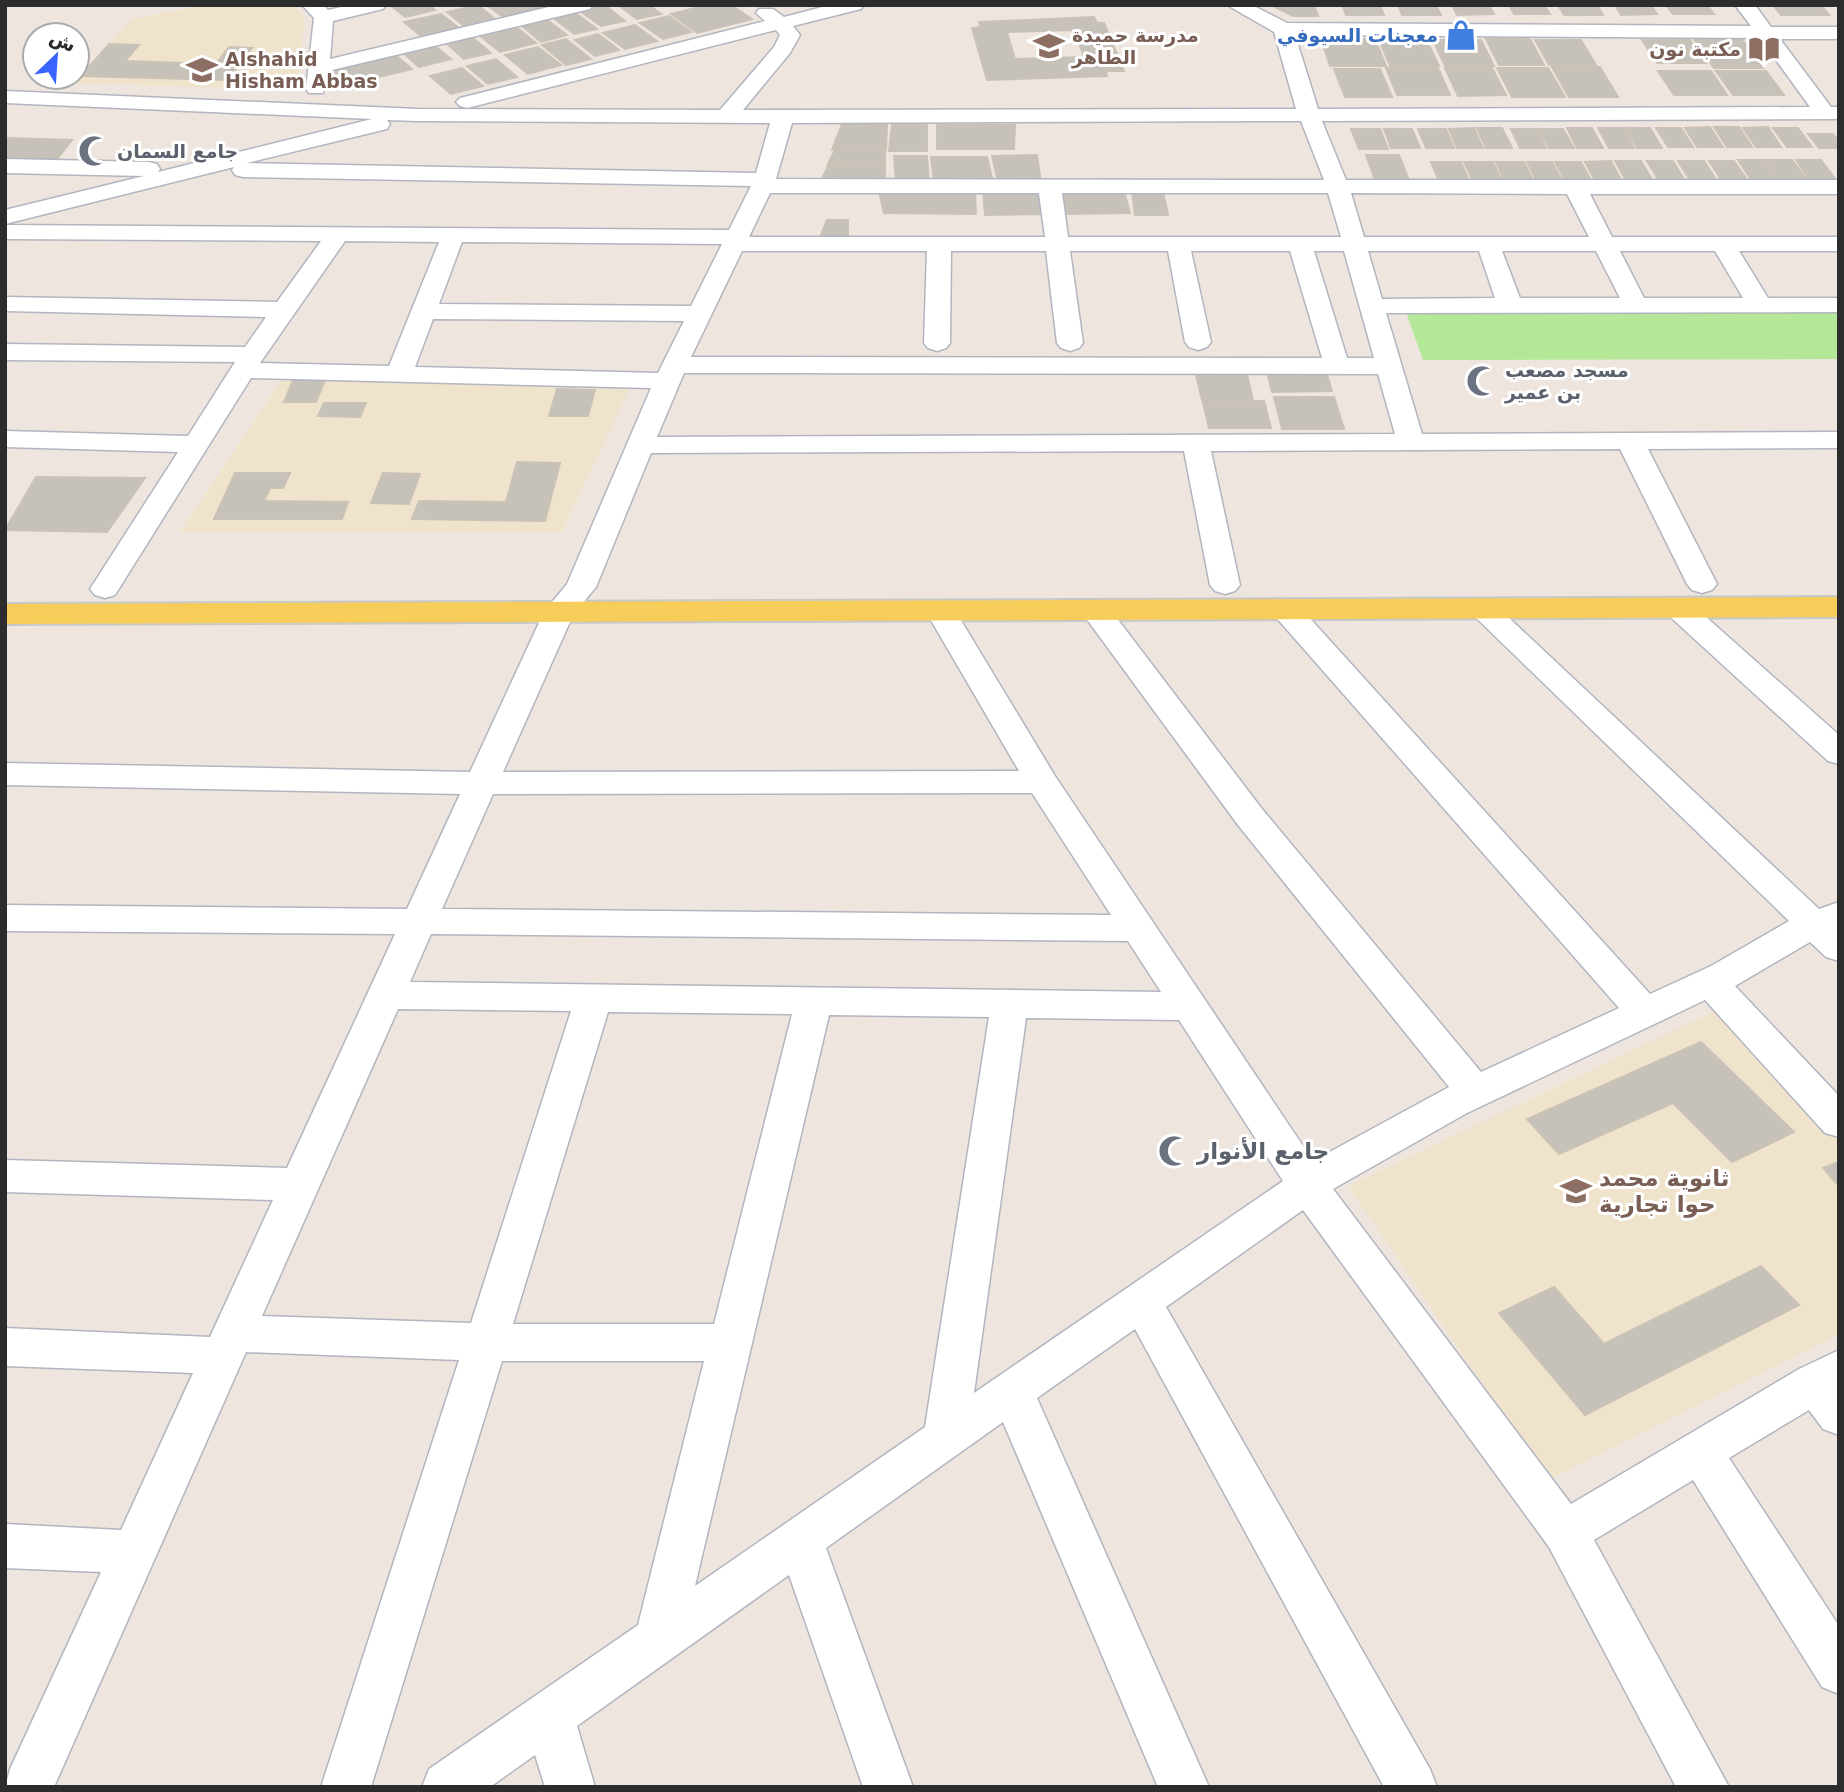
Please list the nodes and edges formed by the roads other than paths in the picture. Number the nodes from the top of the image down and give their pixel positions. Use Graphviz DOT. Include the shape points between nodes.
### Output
graph roads {
  1 [pos="376,5"];
  2 [pos="583,5"];
  3 [pos="754,5"];
  4 [pos="854,5"];
  5 [pos="1237,5"];
  6 [pos="1745,5"];
  7 [pos="318,11"];
  8 [pos="781,23"];
  9 [pos="1283,29"];
  10 [pos="1767,32"];
  11 [pos="1839,33"];
  12 [pos="320,67"];
  13 [pos="5,97"];
  14 [pos="312,110"];
  15 [pos="1832,113"];
  16 [pos="418,115"];
  17 [pos="1309,115"];
  18 [pos="726,117"];
  19 [pos="783,117"];
  20 [pos="5,166"];
  21 [pos="195,169"];
  22 [pos="763,183"];
  23 [pos="1050,187"];
  24 [pos="1338,187"];
  25 [pos="1574,187"];
  26 [pos="1839,187"];
  27 [pos="5,217"];
  28 [pos="5,232"];
  29 [pos="338,234"];
  30 [pos="453,235"];
  31 [pos="736,241"];
  32 [pos="939,244"];
  33 [pos="1055,244"];
  34 [pos="1178,244"];
  35 [pos="1300,244"];
  36 [pos="1353,244"];
  37 [pos="1488,244"];
  38 [pos="1605,244"];
  39 [pos="1723,244"];
  40 [pos="1839,244"];
  41 [pos="5,304"];
  42 [pos="1839,305"];
  43 [pos="1372,306"];
  44 [pos="1510,306"];
  45 [pos="1636,306"];
  46 [pos="1760,306"];
  47 [pos="286,310"];
  48 [pos="425,311"];
  49 [pos="700,314"];
  50 [pos="1198,342"];
  51 [pos="1264,342"];
  52 [pos="1303,342"];
  53 [pos="937,343"];
  54 [pos="1070,343"];
  55 [pos="792,344"];
  56 [pos="5,352"];
  57 [pos="1333,354"];
  58 [pos="247,362"];
  59 [pos="1388,366"];
  60 [pos="671,373"];
  61 [pos="399,374"];
  62 [pos="5,439"];
  63 [pos="1839,440"];
  64 [pos="1630,441"];
  65 [pos="1411,443"];
  66 [pos="195,444"];
  67 [pos="1196,444"];
  68 [pos="642,445"];
  69 [pos="1702,584"];
  70 [pos="1225,585"];
  71 [pos="5,589"];
  72 [pos="105,589"];
  73 [pos="570,599"];
  74 [pos="1838,601"];
  75 [pos="1677,607"];
  76 [pos="1481,608"];
  77 [pos="1285,609"];
  78 [pos="940,610"];
  79 [pos="1094,610"];
  80 [pos="5,614"];
  81 [pos="1839,753"];
  82 [pos="5,774"];
  83 [pos="1042,782"];
  84 [pos="481,783"];
  85 [pos="5,918"];
  86 [pos="418,922"];
  87 [pos="1138,928"];
  88 [pos="1830,929"];
  89 [pos="1710,982"];
  90 [pos="385,995"];
  91 [pos="594,998"];
  92 [pos="814,1001"];
  93 [pos="1010,1003"];
  94 [pos="1189,1006"];
  95 [pos="1644,1012"];
  96 [pos="1475,1092"];
  97 [pos="1839,1122"];
  98 [pos="5,1176"];
  99 [pos="299,1185"];
  100 [pos="1307,1185"];
  101 [pos="1142,1301"];
  102 [pos="486,1342"];
  103 [pos="731,1343"];
  104 [pos="227,1345"];
  105 [pos="5,1347"];
  106 [pos="1830,1389"];
  107 [pos="1012,1391"];
  108 [pos="946,1438"];
  109 [pos="1700,1451"];
  110 [pos="1565,1532"];
  111 [pos="800,1540"];
  112 [pos="5,1546"];
  113 [pos="134,1552"];
  114 [pos="658,1640"];
  115 [pos="1839,1671"];
  116 [pos="549,1716"];
  117 [pos="28,1787"];
  118 [pos="346,1787"];
  119 [pos="447,1787"];
  120 [pos="570,1787"];
  121 [pos="888,1787"];
  122 [pos="1184,1787"];
  123 [pos="1412,1787"];
  124 [pos="1704,1787"];
  1 -- 7 [label="street"];
  2 -- 12 [label="street"];
  3 -- 8 [label="street"];
  4 -- 8 [label="street"];
  5 -- 9 [label="street"];
  6 -- 10 [label="street"];
  7 -- 12 [label="street"];
  8 -- 16 [label="street"];
  8 -- 18 [label="street" via="790,36 783,50"];
  9 -- 10 [label="street"];
  9 -- 17 [label="street"];
  10 -- 11 [label="street"];
  10 -- 15 [label="street"];
  12 -- 14 [label="street"];
  13 -- 14 [label="street"];
  14 -- 16 [label="street"];
  15 -- 17 [label="street"];
  16 -- 18 [label="street"];
  16 -- 21 [label="street"];
  17 -- 19 [label="street"];
  17 -- 24 [label="street"];
  18 -- 19 [label="street"];
  19 -- 22 [label="street"];
  20 -- 21 [label="street"];
  21 -- 22 [label="street"];
  21 -- 27 [label="street"];
  22 -- 23 [label="street"];
  22 -- 31 [label="street"];
  23 -- 24 [label="street"];
  23 -- 33 [label="street"];
  24 -- 25 [label="street"];
  24 -- 36 [label="street"];
  25 -- 26 [label="street"];
  25 -- 38 [label="street"];
  28 -- 29 [label="street"];
  29 -- 30 [label="street"];
  29 -- 47 [label="street"];
  30 -- 31 [label="street"];
  30 -- 48 [label="street"];
  31 -- 32 [label="street"];
  31 -- 49 [label="street"];
  32 -- 33 [label="street"];
  32 -- 53 [label="street"];
  33 -- 34 [label="street"];
  33 -- 54 [label="street"];
  34 -- 35 [label="street"];
  34 -- 50 [label="street"];
  35 -- 36 [label="street"];
  35 -- 57 [label="street"];
  36 -- 37 [label="street"];
  36 -- 43 [label="street"];
  37 -- 38 [label="street"];
  37 -- 44 [label="street"];
  38 -- 39 [label="street"];
  38 -- 45 [label="street"];
  39 -- 40 [label="street"];
  39 -- 46 [label="street"];
  41 -- 47 [label="street"];
  42 -- 46 [label="street"];
  43 -- 44 [label="street"];
  43 -- 59 [label="street"];
  44 -- 45 [label="street"];
  45 -- 46 [label="street"];
  47 -- 58 [label="street"];
  48 -- 49 [label="street"];
  48 -- 61 [label="street"];
  49 -- 60 [label="street"];
  50 -- 51 [label="street"];
  50 -- 54 [label="street"];
  52 -- 57 [label="street"];
  53 -- 54 [label="street"];
  53 -- 55 [label="street"];
  56 -- 58 [label="street"];
  57 -- 59 [label="street"];
  57 -- 60 [label="street"];
  58 -- 61 [label="street"];
  58 -- 66 [label="street"];
  59 -- 65 [label="street"];
  60 -- 61 [label="street"];
  60 -- 68 [label="street"];
  62 -- 66 [label="street"];
  63 -- 64 [label="street"];
  64 -- 65 [label="street"];
  64 -- 69 [label="street"];
  65 -- 67 [label="street"];
  66 -- 72 [label="street"];
  67 -- 68 [label="street"];
  67 -- 70 [label="street"];
  68 -- 73 [label="street"];
  69 -- 70 [label="main road"];
  69 -- 74 [label="main road"];
  70 -- 73 [label="main road"];
  71 -- 72 [label="main road"];
  72 -- 73 [label="main road"];
  73 -- 78 [label="main road"];
  73 -- 80 [label="main road"];
  73 -- 84 [label="street"];
  74 -- 75 [label="main road"];
  75 -- 76 [label="main road"];
  75 -- 81 [label="street"];
  76 -- 77 [label="main road"];
  76 -- 88 [label="street"];
  77 -- 79 [label="main road"];
  77 -- 95 [label="street"];
  78 -- 79 [label="main road"];
  78 -- 83 [label="street"];
  79 -- 96 [label="street" via="1250,817"];
  82 -- 84 [label="street"];
  83 -- 84 [label="street"];
  83 -- 87 [label="street"];
  84 -- 86 [label="street"];
  85 -- 86 [label="street"];
  86 -- 87 [label="street"];
  86 -- 90 [label="street"];
  87 -- 94 [label="street"];
  88 -- 89 [label="street"];
  89 -- 95 [label="street"];
  89 -- 97 [label="street"];
  90 -- 91 [label="street"];
  90 -- 99 [label="street"];
  91 -- 92 [label="street"];
  91 -- 102 [label="street"];
  92 -- 93 [label="street"];
  92 -- 103 [label="street"];
  93 -- 94 [label="street"];
  93 -- 108 [label="street"];
  94 -- 100 [label="street"];
  95 -- 96 [label="street"];
  96 -- 100 [label="street" via="1363,1149"];
  98 -- 99 [label="street"];
  99 -- 104 [label="street"];
  100 -- 101 [label="street"];
  100 -- 110 [label="street"];
  101 -- 107 [label="street"];
  101 -- 123 [label="street"];
  102 -- 103 [label="street"];
  102 -- 104 [label="street"];
  102 -- 118 [label="street"];
  103 -- 114 [label="street"];
  104 -- 105 [label="street"];
  104 -- 113 [label="street"];
  106 -- 109 [label="street"];
  107 -- 108 [label="street"];
  107 -- 122 [label="street"];
  108 -- 111 [label="street"];
  109 -- 110 [label="street"];
  109 -- 115 [label="street"];
  110 -- 124 [label="street"];
  111 -- 114 [label="street"];
  111 -- 121 [label="street"];
  112 -- 113 [label="street"];
  113 -- 117 [label="street"];
  114 -- 116 [label="street"];
  116 -- 119 [label="street"];
  116 -- 120 [label="street"];
}
